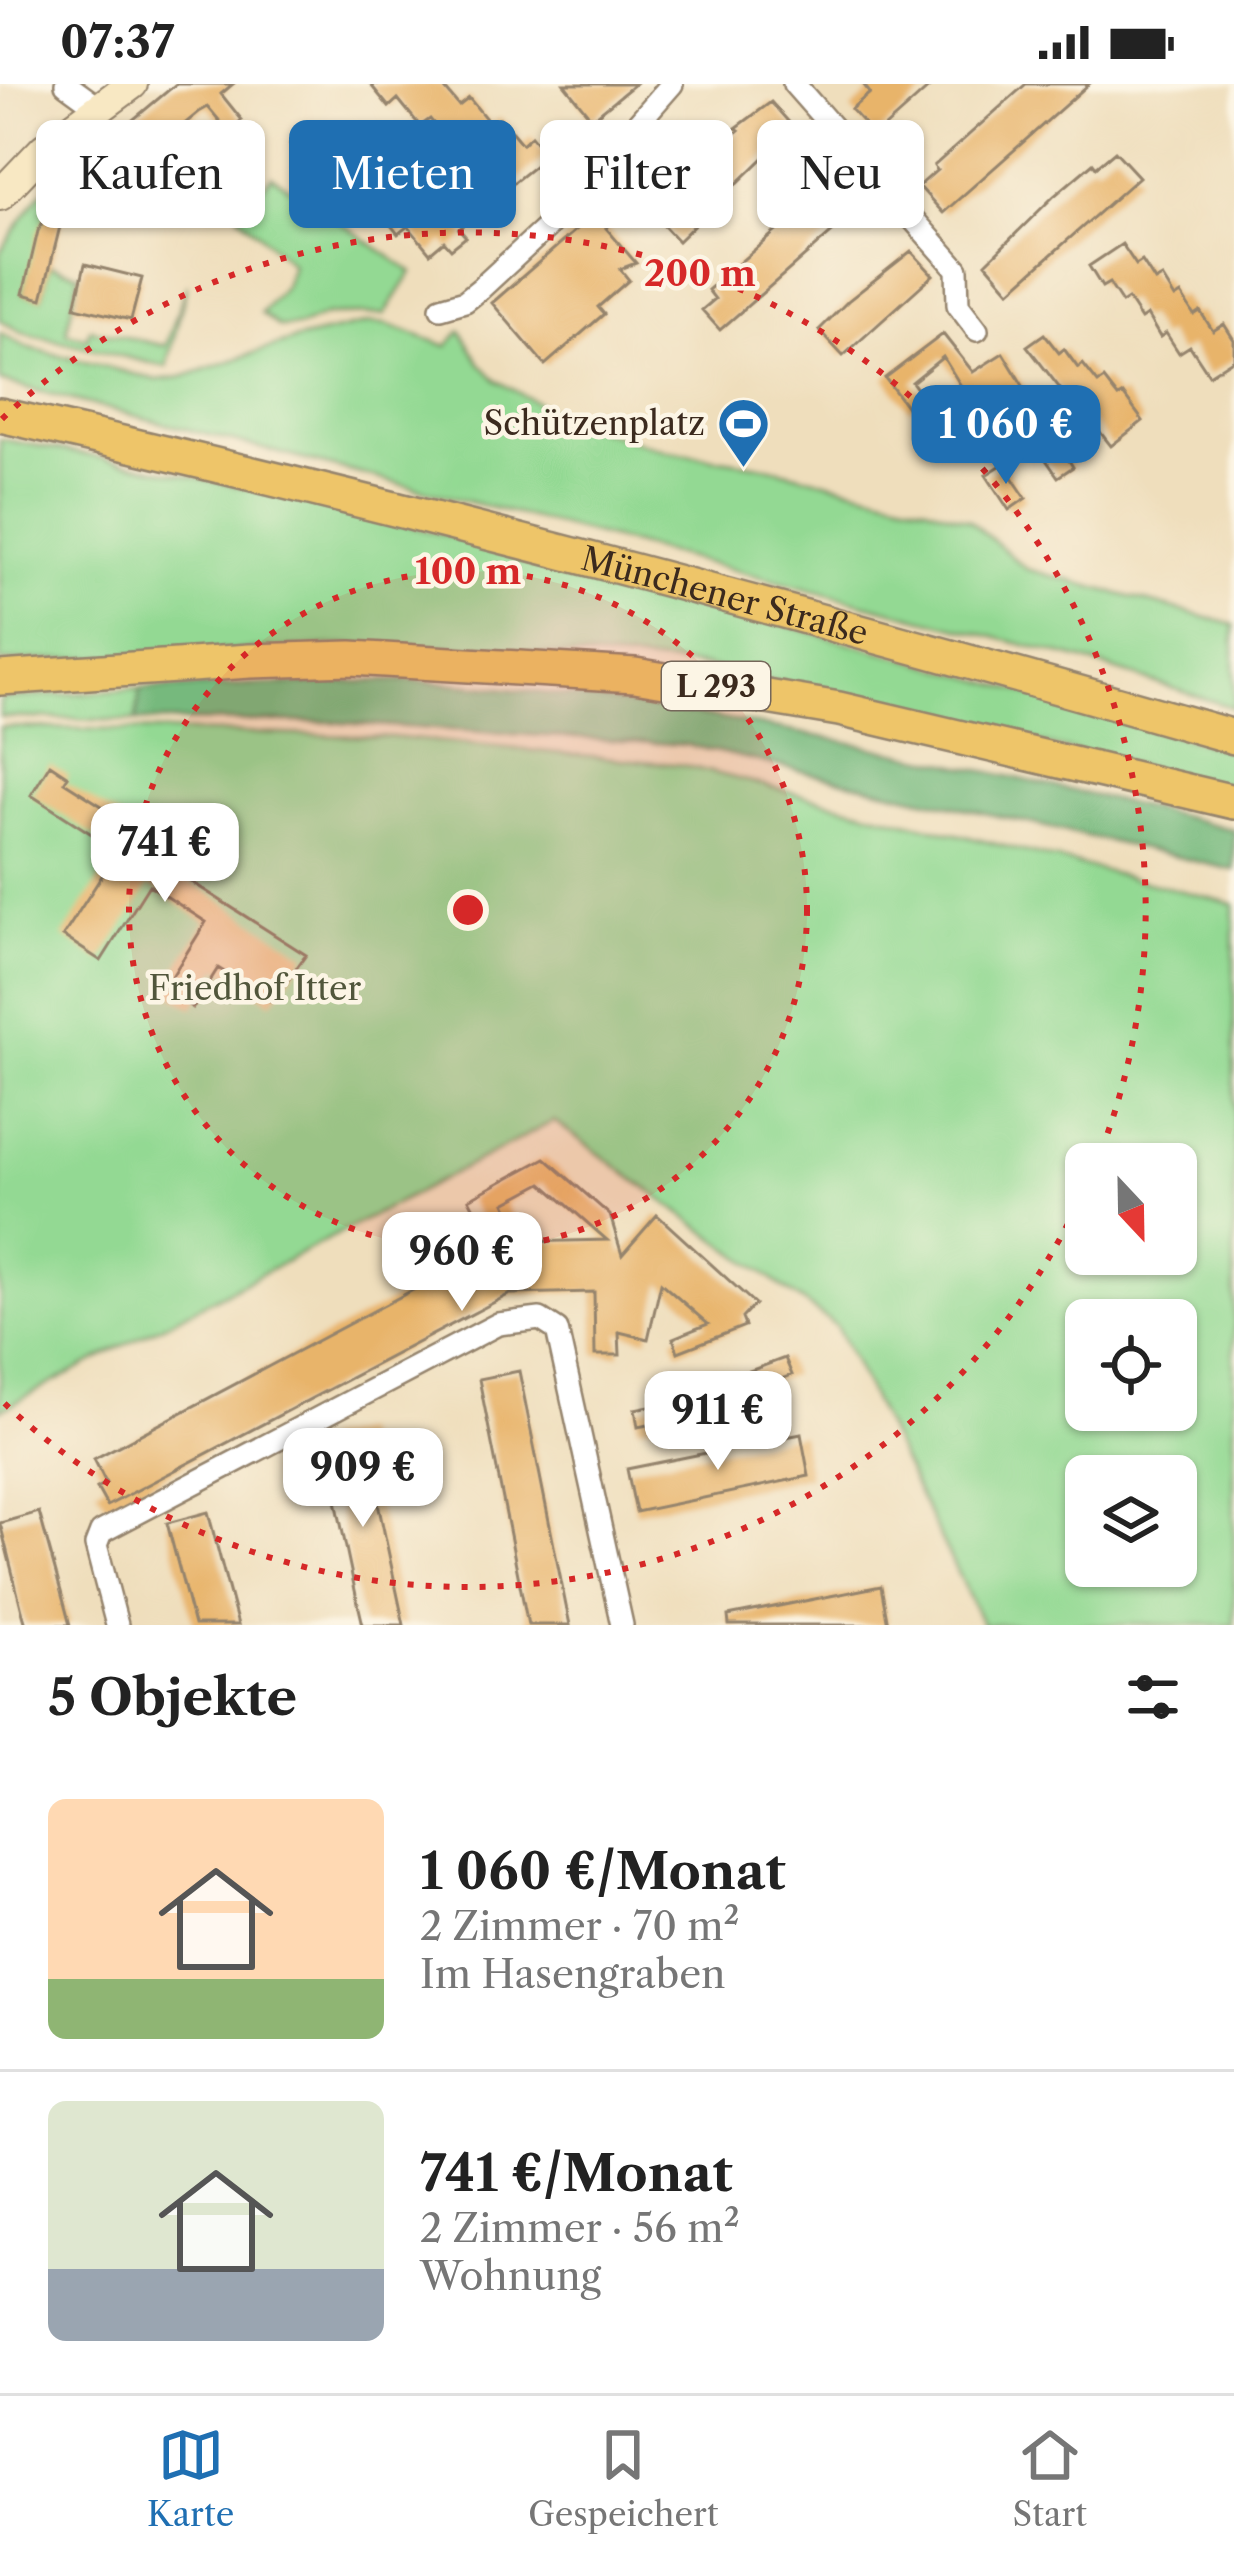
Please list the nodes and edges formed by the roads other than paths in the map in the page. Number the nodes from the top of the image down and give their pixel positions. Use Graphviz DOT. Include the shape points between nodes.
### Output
graph roads {
  1 [pos="66,84"];
  2 [pos="132,84"];
  3 [pos="673,84"];
  4 [pos="794,84"];
  5 [pos="99,108"];
  6 [pos="0,195"];
  7 [pos="441,308"];
  8 [pos="977,330"];
  9 [pos="0,416"];
  10 [pos="0,678"];
  11 [pos="1234,737"];
  12 [pos="1234,802"];
  13 [pos="117,1625"];
  14 [pos="622,1625"];
  1 -- 5 [label="street"];
  2 -- 5 [label="street"];
  3 -- 7 [label="street" via="550,224 480,289"];
  4 -- 8 [label="street" via="956,269 958,305"];
  5 -- 6 [label="street"];
  9 -- 11 [label="main road, Münchener Straße" via="873,634"];
  10 -- 12 [label="main road, L 293" via="351,658 635,675 839,709"];
  13 -- 14 [label="street" via="96,1545 101,1532 499,1324 540,1319 557,1330"];
}
